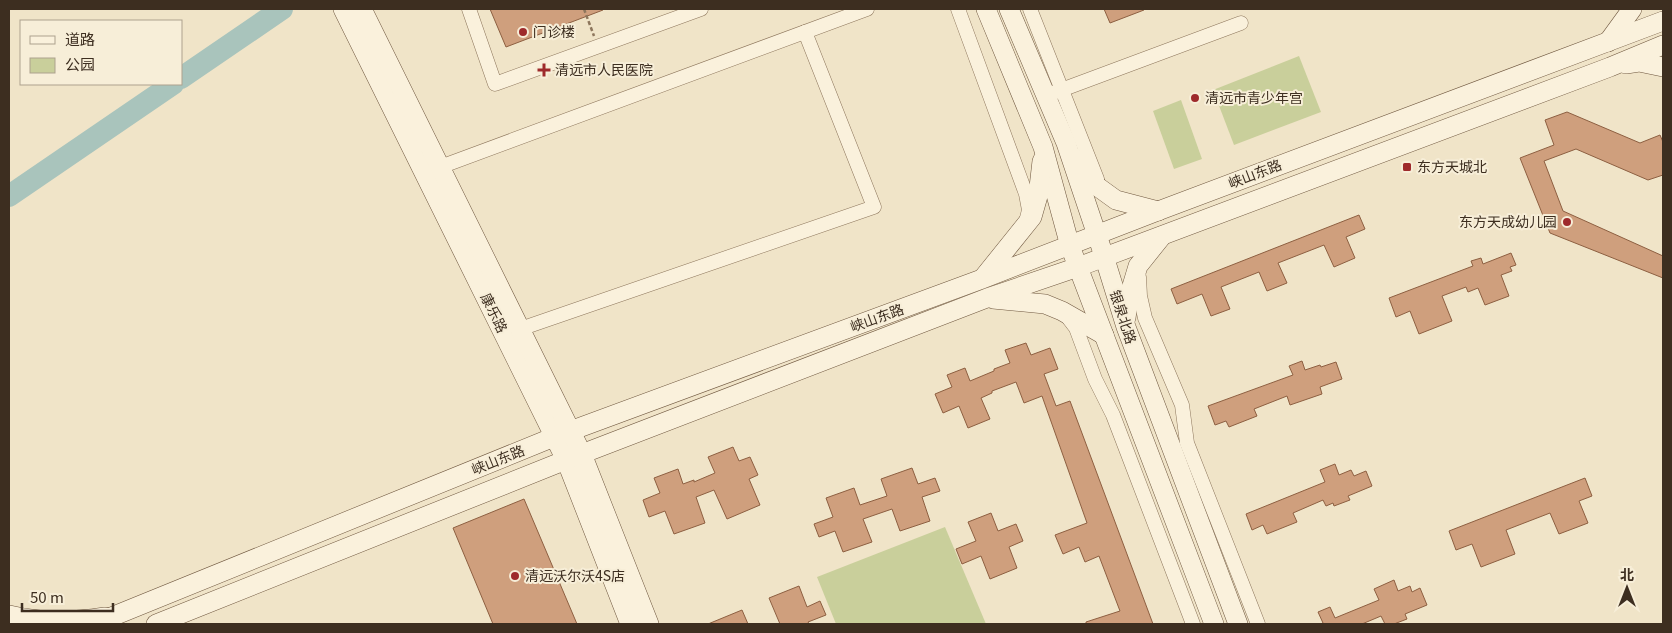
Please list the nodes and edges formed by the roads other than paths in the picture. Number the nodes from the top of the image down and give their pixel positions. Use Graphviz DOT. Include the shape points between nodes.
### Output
graph roads {
  1 [pos="343,9"];
  2 [pos="362,9"];
  3 [pos="469,9"];
  4 [pos="701,9"];
  5 [pos="867,9"];
  6 [pos="958,9"];
  7 [pos="986,9"];
  8 [pos="1009,9"];
  9 [pos="1030,9"];
  10 [pos="1632,9"];
  11 [pos="1663,21"];
  12 [pos="1241,23"];
  13 [pos="805,32"];
  14 [pos="1608,42"];
  15 [pos="1663,45"];
  16 [pos="1610,67"];
  17 [pos="1663,68"];
  18 [pos="1054,93"];
  19 [pos="1066,143"];
  20 [pos="1043,147"];
  21 [pos="440,166"];
  22 [pos="1116,200"];
  23 [pos="1158,211"];
  24 [pos="1023,230"];
  25 [pos="1097,235"];
  26 [pos="1163,235"];
  27 [pos="1070,246"];
  28 [pos="1104,256"];
  29 [pos="1138,266"];
  30 [pos="1078,267"];
  31 [pos="982,279"];
  32 [pos="987,298"];
  33 [pos="1062,311"];
  34 [pos="1126,327"];
  35 [pos="520,329"];
  36 [pos="1104,336"];
  37 [pos="562,434"];
  38 [pos="574,457"];
  39 [pos="9,615"];
  40 [pos="116,616"];
  41 [pos="94,624"];
  42 [pos="156,624"];
  43 [pos="630,624"];
  44 [pos="649,624"];
  45 [pos="1192,624"];
  46 [pos="1214,624"];
  47 [pos="1238,624"];
  48 [pos="1258,624"];
  1 -- 37 [label="street, 康乐路"];
  2 -- 21 [label="street, 康乐路"];
  3 -- 4 [label="street" via="495,84"];
  5 -- 13 [label="street"];
  6 -- 24 [label="street" via="1026,194 1028,210"];
  7 -- 20 [label="street, 银泉北路"];
  8 -- 18 [label="street, 银泉北路"];
  9 -- 18 [label="street, 银泉北路"];
  10 -- 14 [label="street"];
  11 -- 14 [label="street, 峡山东路"];
  12 -- 18 [label="street"];
  13 -- 21 [label="street"];
  13 -- 35 [label="street" via="874,207"];
  14 -- 23 [label="street, 峡山东路"];
  15 -- 16 [label="street, 峡山东路"];
  16 -- 17 [label="street" via="1639,62"];
  16 -- 26 [label="street, 峡山东路"];
  18 -- 19 [label="street, 银泉北路"];
  18 -- 22 [label="street, 银泉北路" via="1097,179"];
  19 -- 22 [label="street" via="1098,187"];
  19 -- 25 [label="street, 银泉北路"];
  20 -- 24 [label="street" via="1038,196 1032,217"];
  20 -- 27 [label="street, 银泉北路"];
  21 -- 35 [label="street, 康乐路"];
  22 -- 23 [label="street"];
  23 -- 25 [label="street, 峡山东路"];
  24 -- 31 [label="street"];
  25 -- 27 [label="street, 峡山东路"];
  25 -- 28 [label="street, 银泉北路"];
  26 -- 28 [label="street, 峡山东路"];
  26 -- 29 [label="street"];
  27 -- 30 [label="street, 银泉北路"];
  27 -- 31 [label="street, 峡山东路"];
  28 -- 30 [label="street, 峡山东路"];
  28 -- 34 [label="street, 银泉北路"];
  29 -- 34 [label="street" via="1126,311"];
  29 -- 48 [label="street, 银泉北路" via="1145,318 1182,405 1187,443"];
  30 -- 32 [label="street, 峡山东路"];
  30 -- 36 [label="street, 银泉北路"];
  31 -- 37 [label="street, 峡山东路"];
  32 -- 33 [label="street" via="1045,304"];
  32 -- 38 [label="street, 峡山东路"];
  33 -- 36 [label="street"];
  33 -- 45 [label="street" via="1076,328 1113,415"];
  34 -- 47 [label="street, 银泉北路"];
  35 -- 37 [label="street, 康乐路"];
  36 -- 46 [label="street, 银泉北路"];
  37 -- 38 [label="street, 康乐路"];
  37 -- 40 [label="street, 峡山东路"];
  38 -- 42 [label="street, 峡山东路"];
  38 -- 43 [label="street, 康乐路"];
  38 -- 44 [label="street, 康乐路"];
  39 -- 40 [label="street" via="59,622"];
  40 -- 41 [label="street, 峡山东路"];
}
